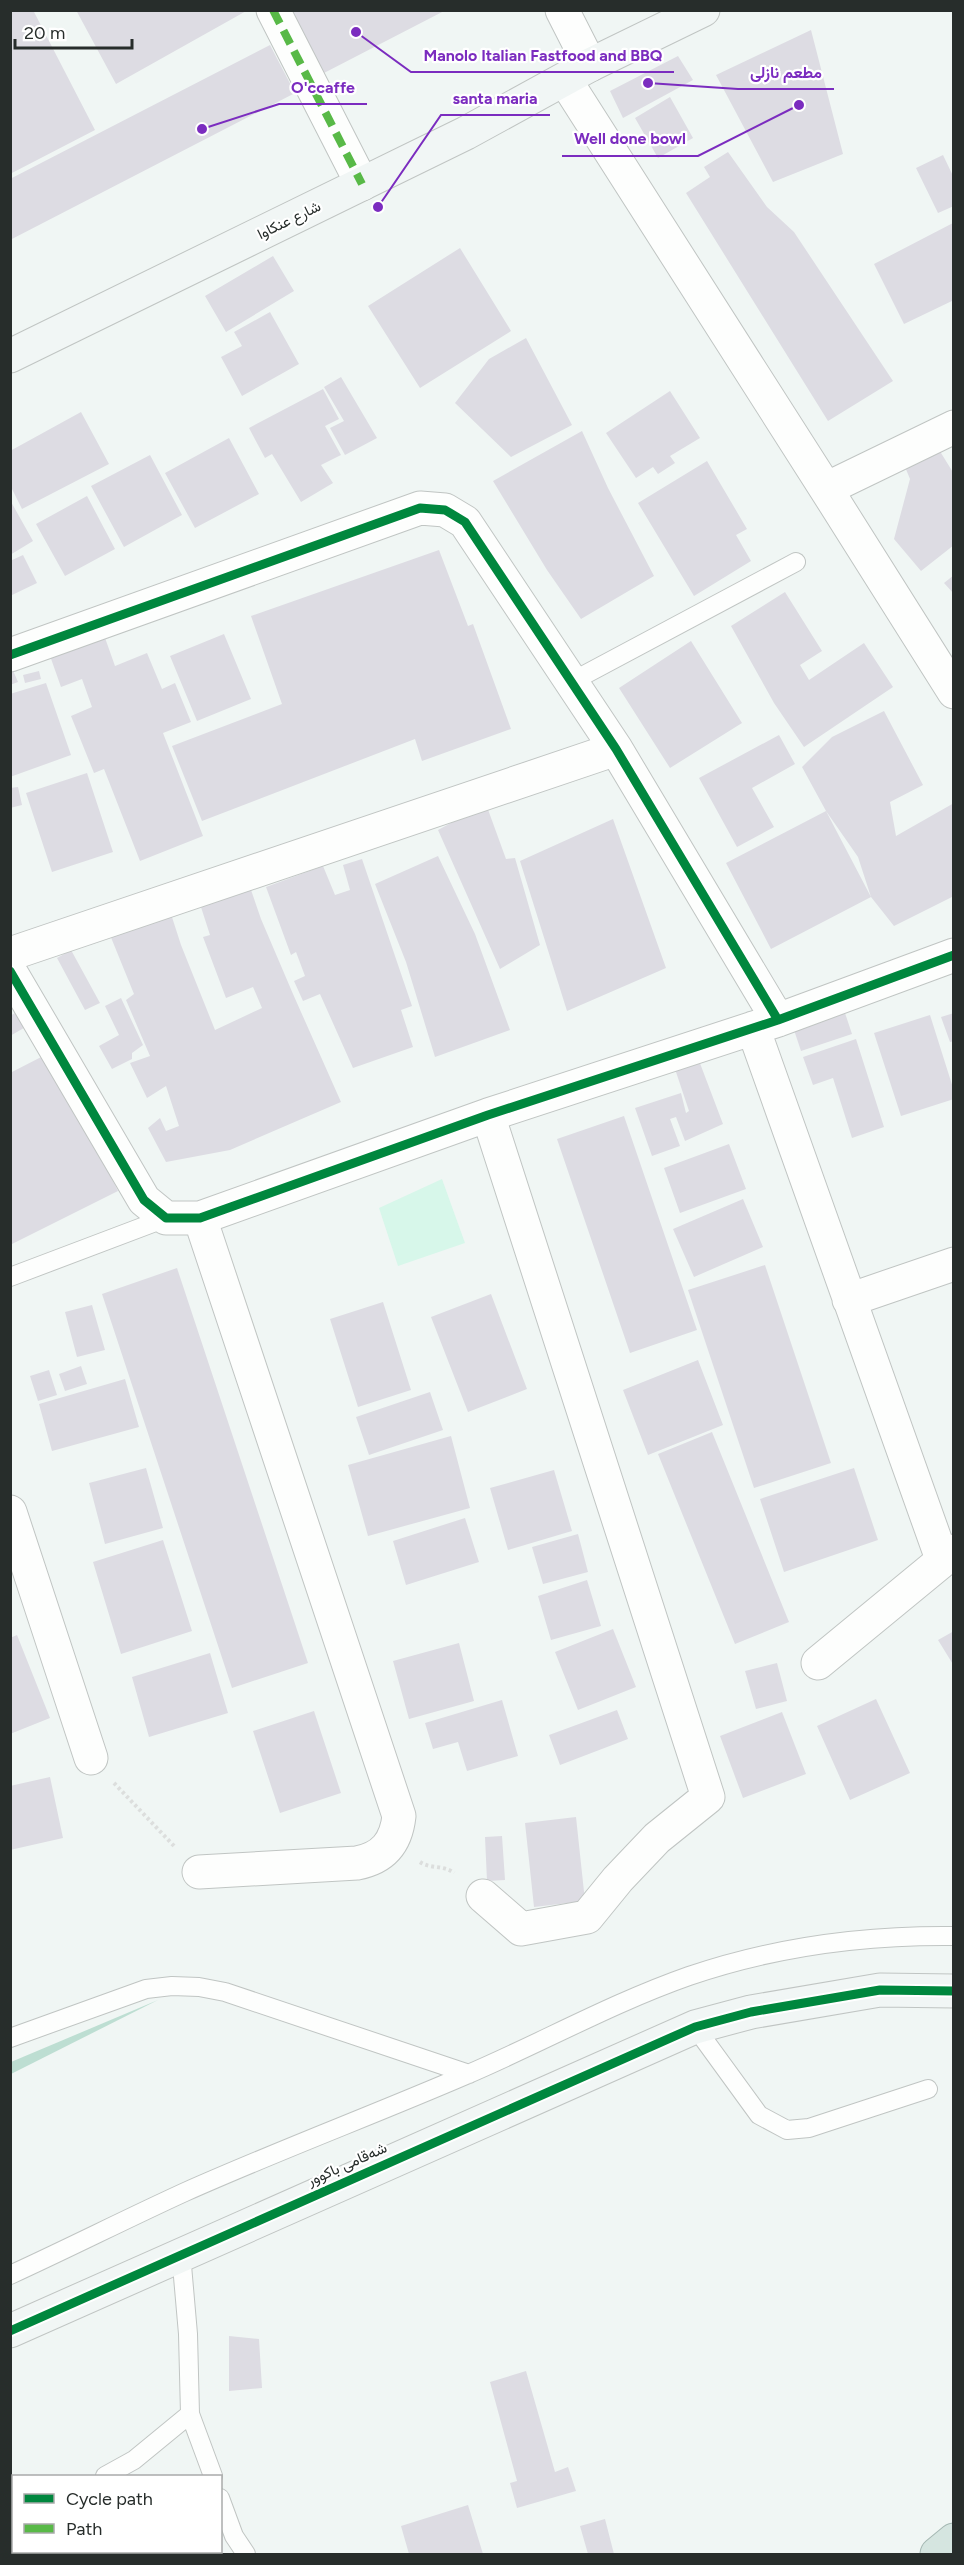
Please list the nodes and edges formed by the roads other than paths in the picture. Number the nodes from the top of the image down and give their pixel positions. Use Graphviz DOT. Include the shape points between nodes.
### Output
graph roads {
  1 [pos="273,10"];
  2 [pos="562,10"];
  3 [pos="703,10"];
  4 [pos="577,73"];
  5 [pos="362,184"];
  6 [pos="10,356"];
  7 [pos="954,428"];
  8 [pos="826,489"];
  9 [pos="796,562"];
  10 [pos="10,655"];
  11 [pos="571,682"];
  12 [pos="954,692"];
  13 [pos="616,749"];
  14 [pos="10,954"];
  15 [pos="954,955"];
  16 [pos="10,971"];
  17 [pos="765,1024"];
  18 [pos="488,1115"];
  19 [pos="166,1218"];
  20 [pos="200,1218"];
  21 [pos="954,1264"];
  22 [pos="10,1276"];
  23 [pos="849,1300"];
  24 [pos="10,1512"];
  25 [pos="948,1555"];
  26 [pos="818,1663"];
  27 [pos="91,1758"];
  28 [pos="199,1872"];
  29 [pos="483,1896"];
  30 [pos="954,1936"];
  31 [pos="954,1991"];
  32 [pos="696,2027"];
  33 [pos="10,2038"];
  34 [pos="469,2074"];
  35 [pos="928,2089"];
  36 [pos="181,2254"];
  37 [pos="10,2275"];
  38 [pos="10,2331"];
  39 [pos="190,2414"];
  40 [pos="107,2475"];
  41 [pos="213,2475"];
  42 [pos="222,2503"];
  43 [pos="954,2540"];
  44 [pos="246,2554"];
  45 [pos="937,2554"];
  1 -- 5 [label="street"];
  2 -- 4 [label="street"];
  3 -- 4 [label="street, شارع عنكاوا"];
  4 -- 5 [label="street, شارع عنكاوا"];
  4 -- 8 [label="street"];
  5 -- 6 [label="street, شارع عنكاوا"];
  7 -- 8 [label="street"];
  8 -- 12 [label="street"];
  9 -- 11 [label="lane"];
  10 -- 11 [label="street" via="420,508 445,510 465,522"];
  11 -- 13 [label="street"];
  13 -- 14 [label="street"];
  13 -- 17 [label="street"];
  15 -- 17 [label="street"];
  16 -- 19 [label="street" via="144,1200"];
  17 -- 18 [label="street"];
  17 -- 23 [label="street"];
  18 -- 20 [label="street"];
  18 -- 29 [label="street" via="708,1797 657,1838 587,1917 521,1929"];
  19 -- 20 [label="street"];
  19 -- 22 [label="lane"];
  20 -- 28 [label="street" via="399,1816 392,1843 371,1860"];
  21 -- 23 [label="street"];
  23 -- 25 [label="street"];
  24 -- 27 [label="street"];
  25 -- 26 [label="street"];
  30 -- 34 [label="lane" via="864,1939 745,1959 631,2000"];
  31 -- 32 [label="street, شەقامی باکوور" via="880,1990 751,2012"];
  32 -- 35 [label="lane" via="759,2115 787,2130 810,2128"];
  32 -- 36 [label="street, شەقامی باکوور"];
  33 -- 34 [label="lane" via="146,1989 199,1987 225,1992"];
  34 -- 37 [label="lane" via="185,2192"];
  36 -- 38 [label="street, شەقامی باکوور"];
  36 -- 39 [label="lane"];
  39 -- 40 [label="lane" via="134,2460"];
  39 -- 41 [label="lane"];
  42 -- 44 [label="lane" via="234,2536"];
  43 -- 45 [label="highway"];
}
